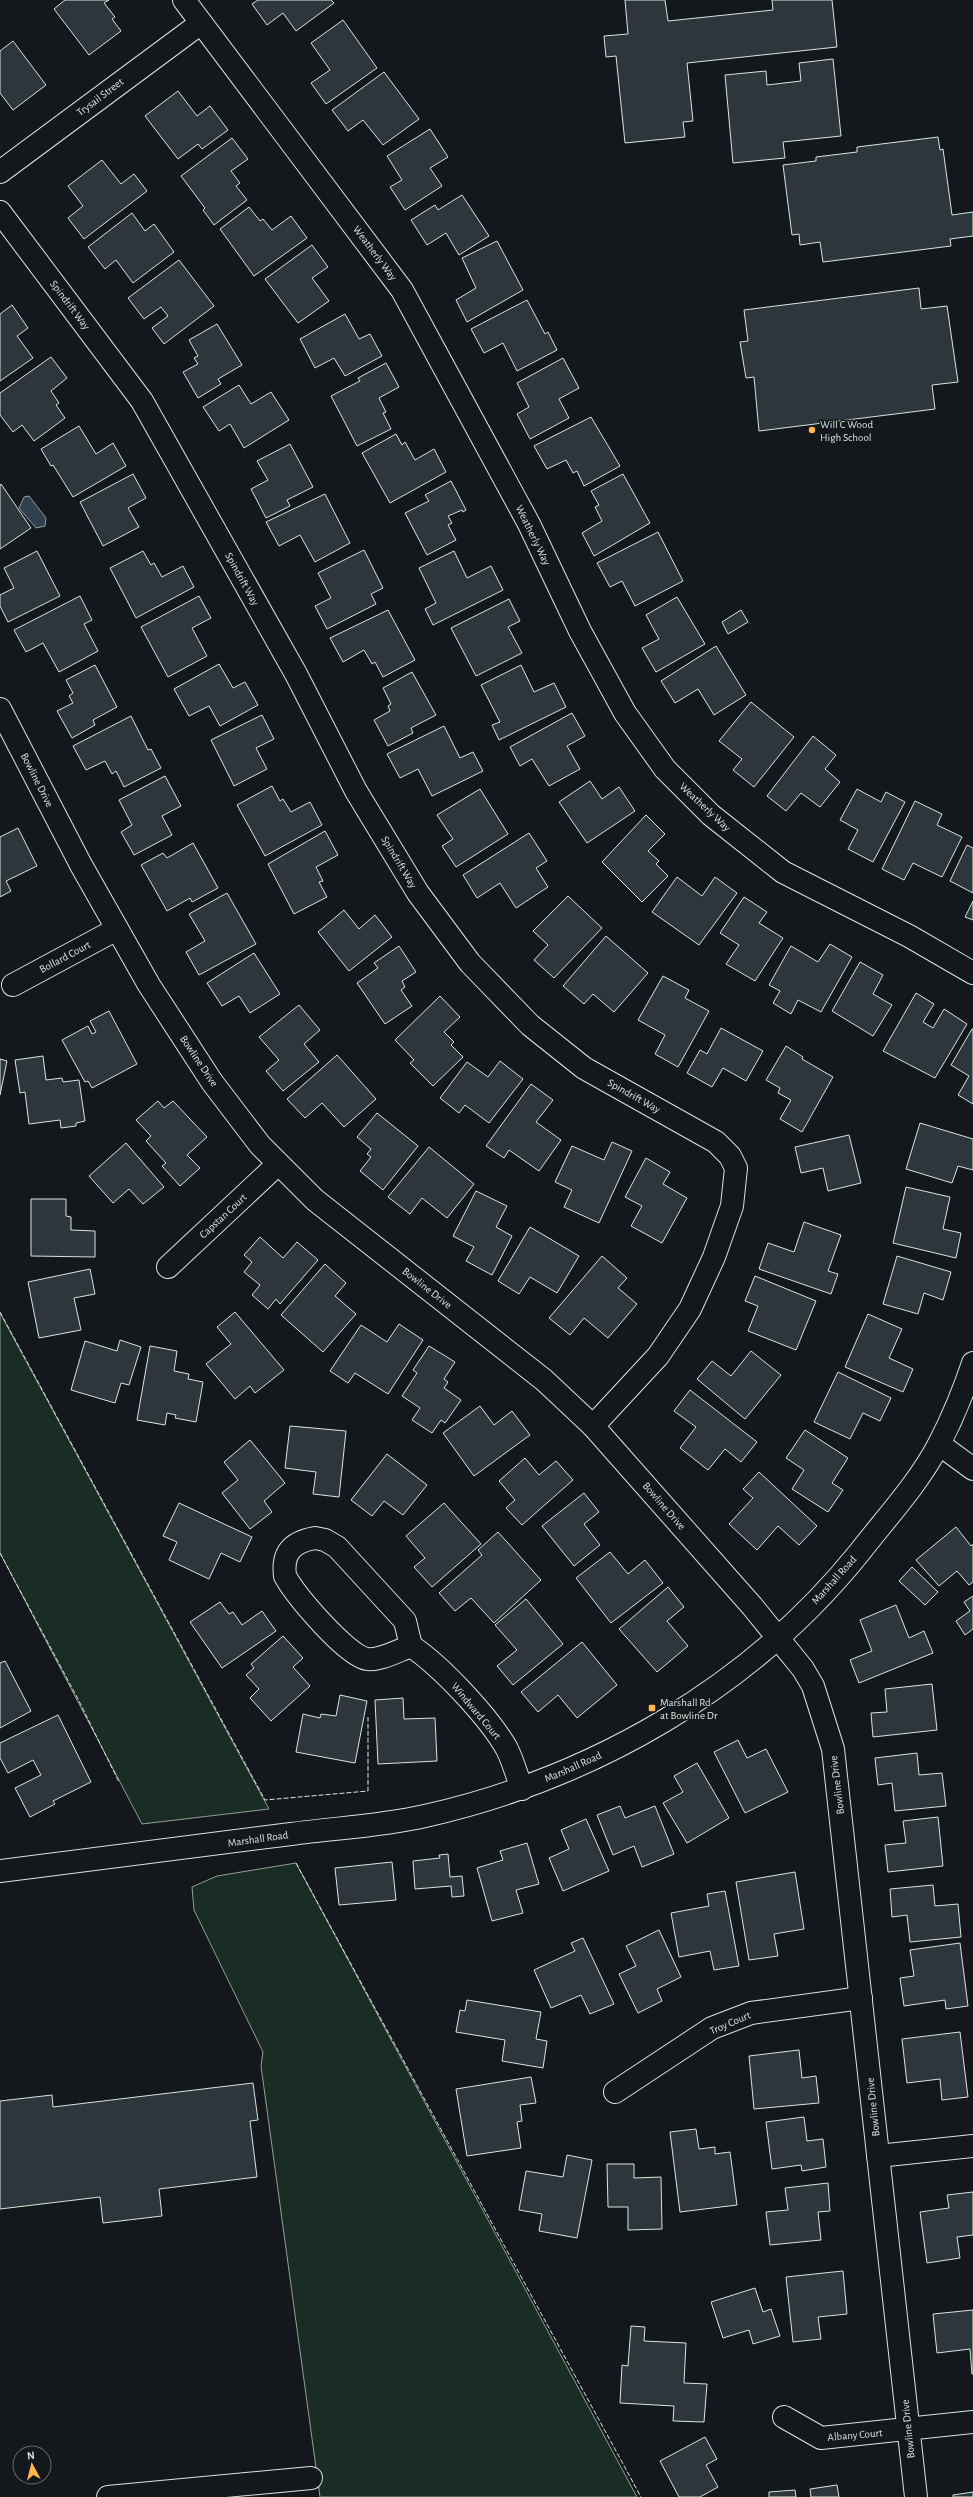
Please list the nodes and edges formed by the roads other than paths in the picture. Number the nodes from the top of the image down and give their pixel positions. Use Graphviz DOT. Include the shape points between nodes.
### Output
graph roads {
  1 [pos="184,0"];
  2 [pos="201,23"];
  3 [pos="0,172"];
  4 [pos="0,212"];
  5 [pos="0,709"];
  6 [pos="117,929"];
  7 [pos="973,973"];
  8 [pos="13,985"];
  9 [pos="278,1164"];
  10 [pos="168,1267"];
  11 [pos="973,1363"];
  12 [pos="593,1426"];
  13 [pos="939,1444"];
  14 [pos="973,1469"];
  15 [pos="777,1637"];
  16 [pos="411,1646"];
  17 [pos="522,1789"];
  18 [pos="0,1871"];
  19 [pos="862,1998"];
  20 [pos="615,2092"];
  21 [pos="973,2146"];
  22 [pos="878,2156"];
  23 [pos="784,2417"];
  24 [pos="973,2422"];
  25 [pos="908,2430"];
  26 [pos="311,2478"];
  27 [pos="108,2497"];
  28 [pos="916,2497"];
  1 -- 2 [label="street, Weatherly Way"];
  2 -- 3 [label="street, Trysail Street"];
  2 -- 7 [label="street, Weatherly Way" via="402,290 529,524 580,630 625,713 665,769 711,815 783,872 909,936"];
  4 -- 12 [label="street, Spindrift Way" via="142,401 296,674 356,791 418,893 470,963 530,1025 584,1068 716,1142 730,1156 736,1168 732,1206 714,1257 690,1309 658,1356"];
  5 -- 6 [label="street, Bowline Drive"];
  6 -- 8 [label="street, Bollard Court"];
  6 -- 9 [label="street, Bowline Drive" via="149,985 212,1082 260,1145"];
  9 -- 10 [label="street, Capstan Court"];
  9 -- 12 [label="street, Bowline Drive" via="315,1200 544,1380"];
  11 -- 13 [label="street, Marshall Road"];
  12 -- 15 [label="street, Bowline Drive"];
  13 -- 14 [label="street"];
  13 -- 15 [label="street, Marshall Road" via="912,1486 835,1582"];
  15 -- 17 [label="street, Marshall Road" via="704,1696 652,1729 574,1768"];
  15 -- 19 [label="street, Bowline Drive" via="803,1669 813,1686 832,1749"];
  16 -- 16 [label="street" via="379,1658 367,1659 344,1647 285,1576 286,1554 293,1545 315,1538 338,1547 405,1622"];
  16 -- 17 [label="street, Windward Court" via="427,1656 469,1699 507,1749"];
  17 -- 18 [label="street, Marshall Road" via="422,1817 165,1852"];
  19 -- 20 [label="street, Troy Court" via="751,2013 712,2028"];
  19 -- 22 [label="street, Bowline Drive"];
  21 -- 22 [label="street"];
  22 -- 25 [label="street, Bowline Drive"];
  23 -- 25 [label="street, Albany Court" via="821,2438"];
  24 -- 25 [label="street, Albany Court"];
  25 -- 28 [label="street, Bowline Drive"];
  26 -- 27 [label="street"];
}
